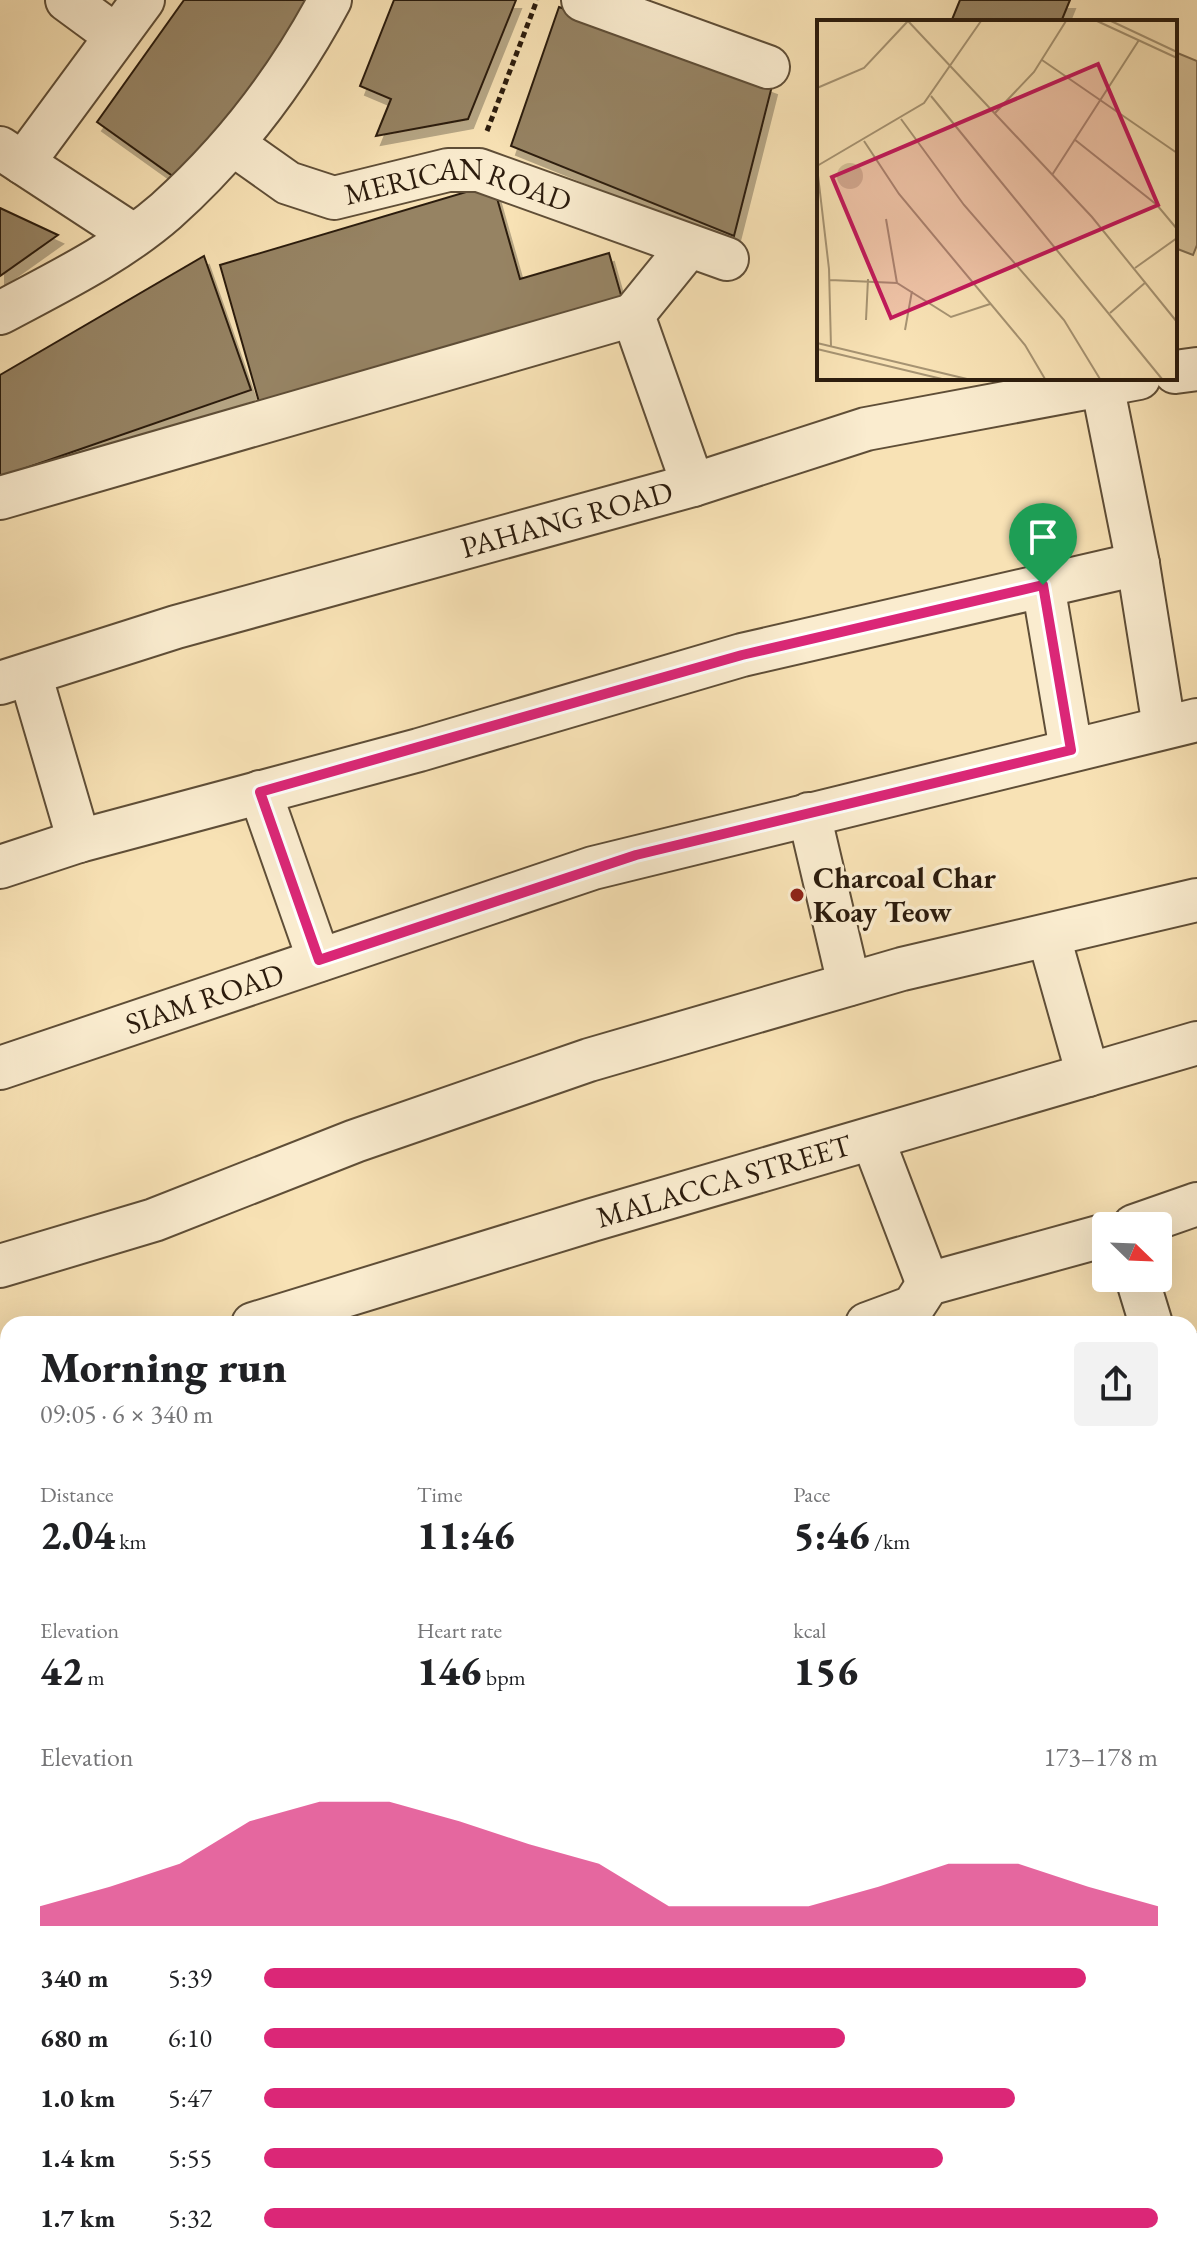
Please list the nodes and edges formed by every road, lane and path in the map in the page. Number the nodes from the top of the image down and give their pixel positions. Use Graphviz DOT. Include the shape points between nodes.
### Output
graph roads {
  1 [pos="67,0"];
  2 [pos="143,0"];
  3 [pos="330,0"];
  4 [pos="537,0"];
  5 [pos="583,0"];
  6 [pos="116,36"];
  7 [pos="768,67"];
  8 [pos="233,144"];
  9 [pos="12,156"];
  10 [pos="472,169"];
  11 [pos="133,235"];
  12 [pos="0,313"];
  13 [pos="633,315"];
  14 [pos="1197,369"];
  15 [pos="1177,372"];
  16 [pos="1121,381"];
  17 [pos="693,485"];
  18 [pos="0,498"];
  19 [pos="1138,564"];
  20 [pos="1043,585"];
  21 [pos="15,679"];
  22 [pos="1180,724"];
  23 [pos="1071,750"];
  24 [pos="260,792"];
  25 [pos="809,814"];
  26 [pos="79,841"];
  27 [pos="0,867"];
  28 [pos="1197,900"];
  29 [pos="1049,937"];
  30 [pos="319,960"];
  31 [pos="849,984"];
  32 [pos="1197,1043"];
  33 [pos="0,1068"];
  34 [pos="1088,1075"];
  35 [pos="873,1140"];
  36 [pos="1197,1204"];
  37 [pos="1172,1213"];
  38 [pos="1092,1239"];
  39 [pos="0,1266"];
  40 [pos="928,1284"];
  41 [pos="1141,1292"];
  42 [pos="285,1316"];
  43 [pos="889,1316"];
  44 [pos="1149,1316"];
  1 -- 6 [label="street"];
  2 -- 6 [label="street"];
  3 -- 8 [label="street" via="298,60"];
  4 -- 10 [label="path"];
  5 -- 7 [label="street"];
  6 -- 9 [label="street"];
  8 -- 10 [label="street, MERICAN ROAD" via="288,183 334,198"];
  8 -- 11 [label="street" via="165,212"];
  9 -- 11 [label="street"];
  10 -- 13 [label="street, MERICAN ROAD" via="708,252"];
  11 -- 12 [label="street"];
  13 -- 17 [label="street"];
  13 -- 18 [label="street"];
  14 -- 15 [label="street"];
  16 -- 17 [label="street, PAHANG ROAD" via="866,429"];
  16 -- 19 [label="street"];
  17 -- 21 [label="street, PAHANG ROAD" via="176,627"];
  19 -- 20 [label="street"];
  19 -- 22 [label="street"];
  20 -- 23 [label="street"];
  20 -- 24 [label="street" via="742,655"];
  21 -- 26 [label="street"];
  22 -- 23 [label="street, SIAM ROAD"];
  23 -- 25 [label="street, SIAM ROAD"];
  24 -- 26 [label="street"];
  24 -- 30 [label="street"];
  25 -- 30 [label="street, SIAM ROAD" via="593,868"];
  25 -- 31 [label="street"];
  26 -- 27 [label="street"];
  28 -- 29 [label="street"];
  29 -- 31 [label="street"];
  29 -- 34 [label="street"];
  30 -- 33 [label="street, SIAM ROAD"];
  31 -- 39 [label="street" via="589,1060 355,1141 154,1220"];
  32 -- 34 [label="street, MALACCA STREET"];
  34 -- 35 [label="street, MALACCA STREET"];
  35 -- 40 [label="street"];
  35 -- 42 [label="street, MALACCA STREET"];
  36 -- 37 [label="street"];
  38 -- 40 [label="street"];
  40 -- 43 [label="street" via="913,1307"];
  41 -- 44 [label="street"];
}
